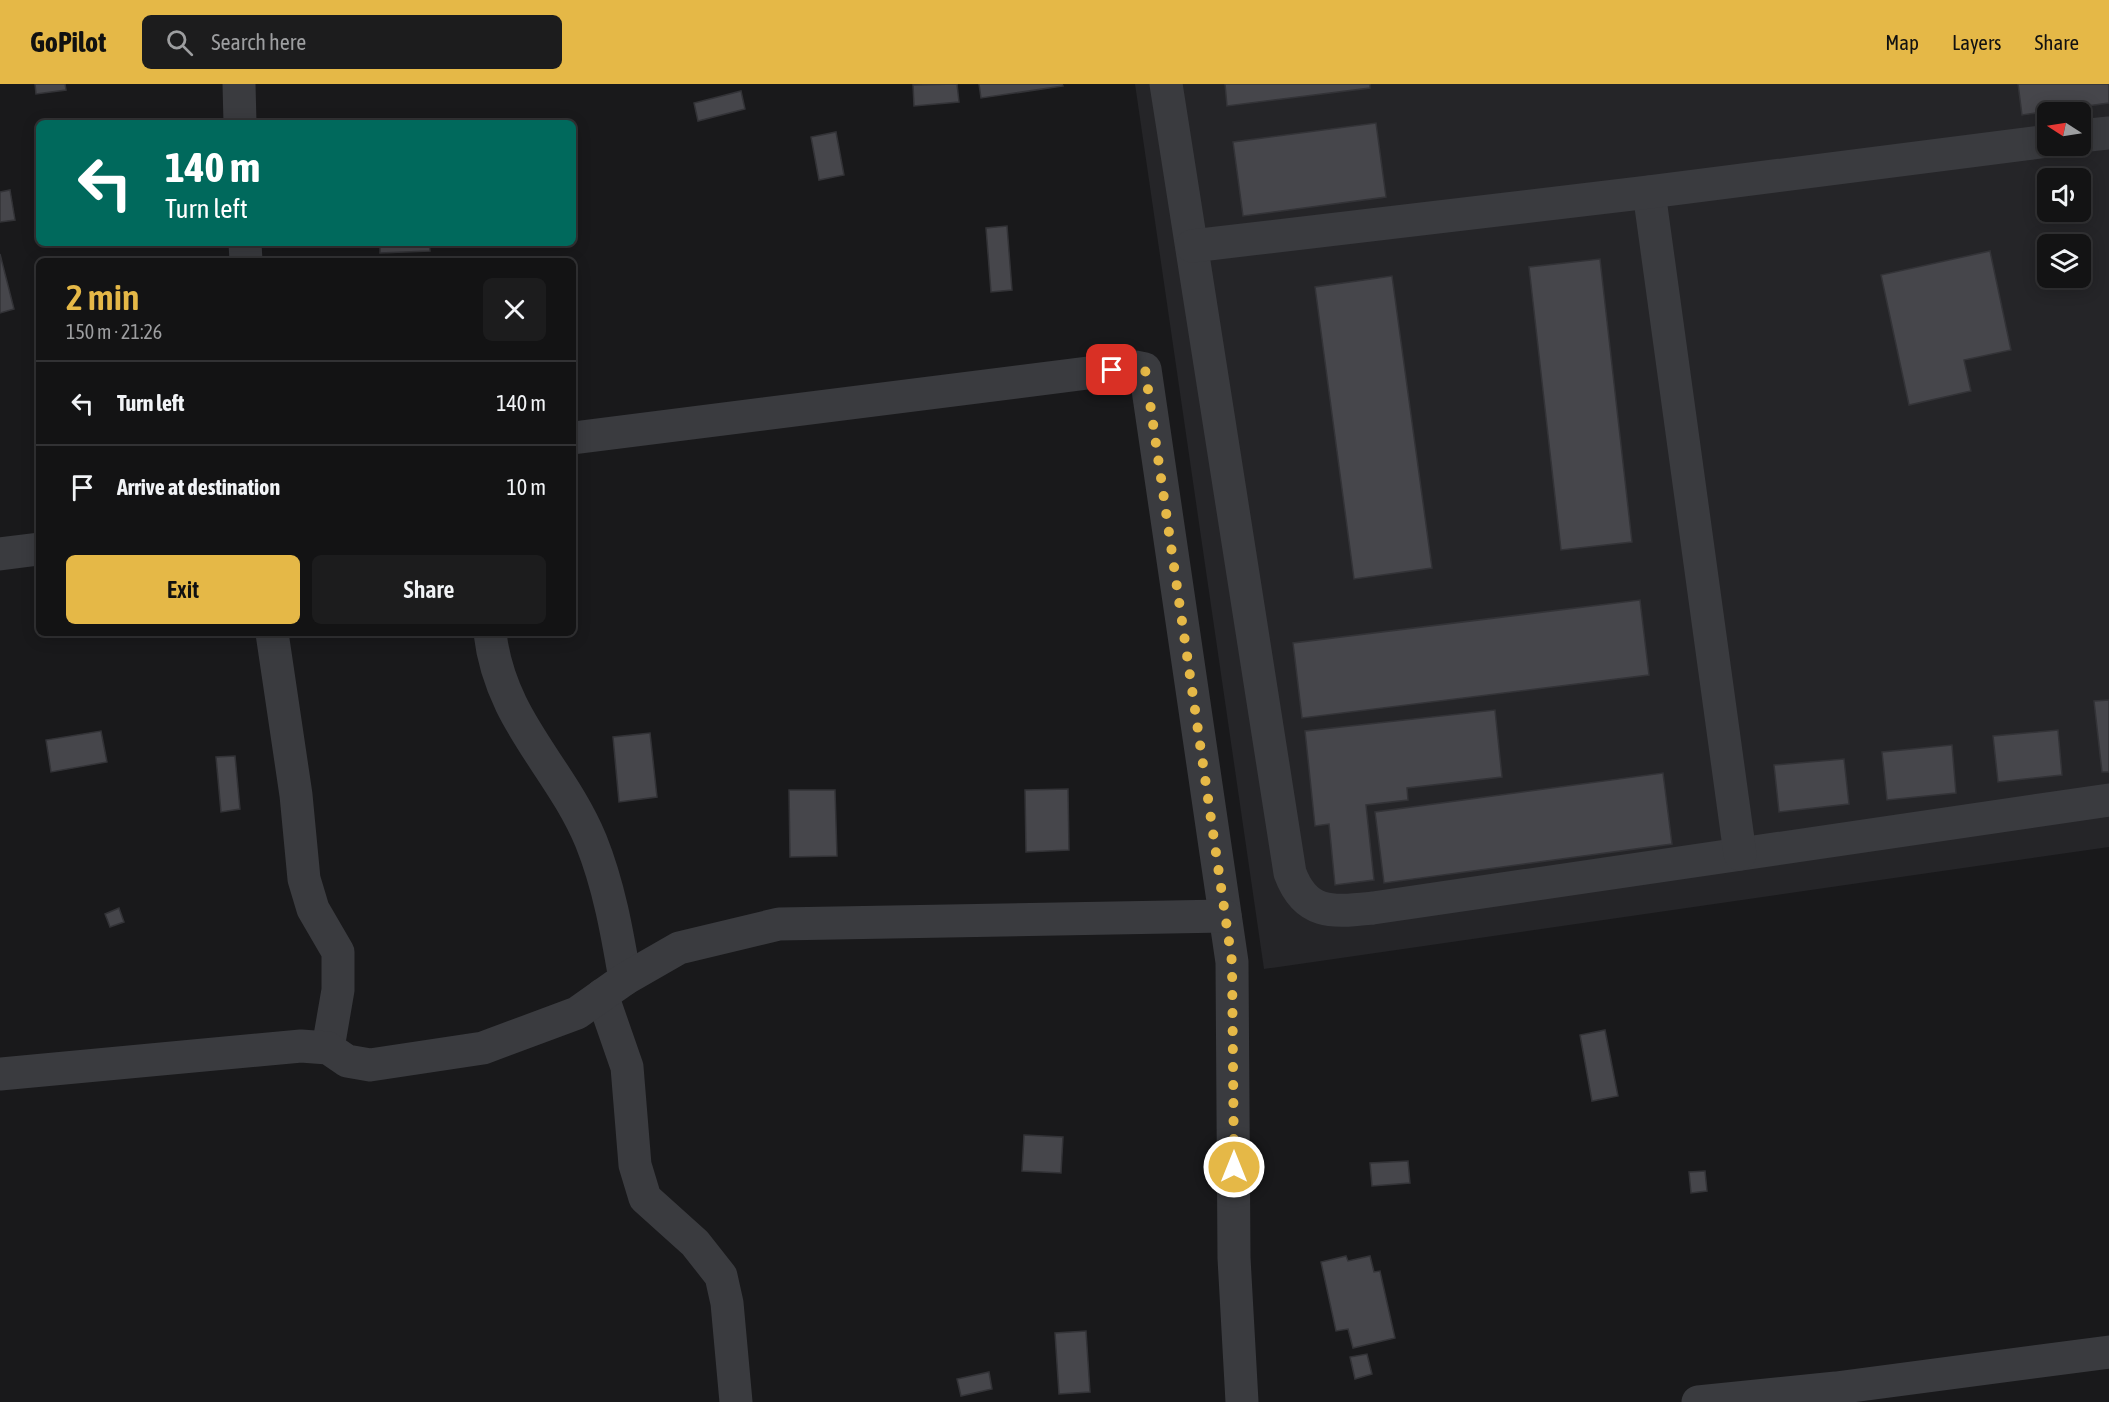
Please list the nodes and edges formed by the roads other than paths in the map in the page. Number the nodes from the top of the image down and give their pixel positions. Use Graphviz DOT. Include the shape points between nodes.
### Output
graph roads {
  1 [pos="239,84"];
  2 [pos="1166,84"];
  3 [pos="240,120"];
  4 [pos="2109,133"];
  5 [pos="2091,135"];
  6 [pos="2037,142"];
  7 [pos="1649,192"];
  8 [pos="1192,246"];
  9 [pos="576,438"];
  10 [pos="36,549"];
  11 [pos="0,554"];
  12 [pos="272,636"];
  13 [pos="491,636"];
  14 [pos="2109,800"];
  15 [pos="1740,854"];
  16 [pos="1225,916"];
  17 [pos="614,987"];
  18 [pos="328,1048"];
  19 [pos="0,1074"];
  20 [pos="2109,1352"];
  21 [pos="736,1402"];
  22 [pos="1242,1402"];
  23 [pos="1698,1402"];
  1 -- 3 [label="street"];
  2 -- 8 [label="street"];
  4 -- 5 [label="street"];
  6 -- 7 [label="street"];
  7 -- 8 [label="street"];
  7 -- 15 [label="street"];
  8 -- 15 [label="street" via="1288,861 1297,891 1322,909 1339,912"];
  9 -- 16 [label="street" via="1135,367 1145,369"];
  10 -- 11 [label="street"];
  12 -- 18 [label="street" via="304,879 313,909 338,952 338,990"];
  13 -- 17 [label="street" via="500,683 529,740 591,840 612,903"];
  14 -- 15 [label="street"];
  16 -- 17 [label="street" via="778,924 679,948"];
  16 -- 22 [label="street" via="1232,962 1234,1258"];
  17 -- 18 [label="street" via="577,1013 483,1048 370,1065 347,1060"];
  17 -- 21 [label="street" via="627,1068 635,1165 645,1198 695,1243 721,1276"];
  18 -- 19 [label="street" via="289,1047"];
  20 -- 23 [label="street"];
}
